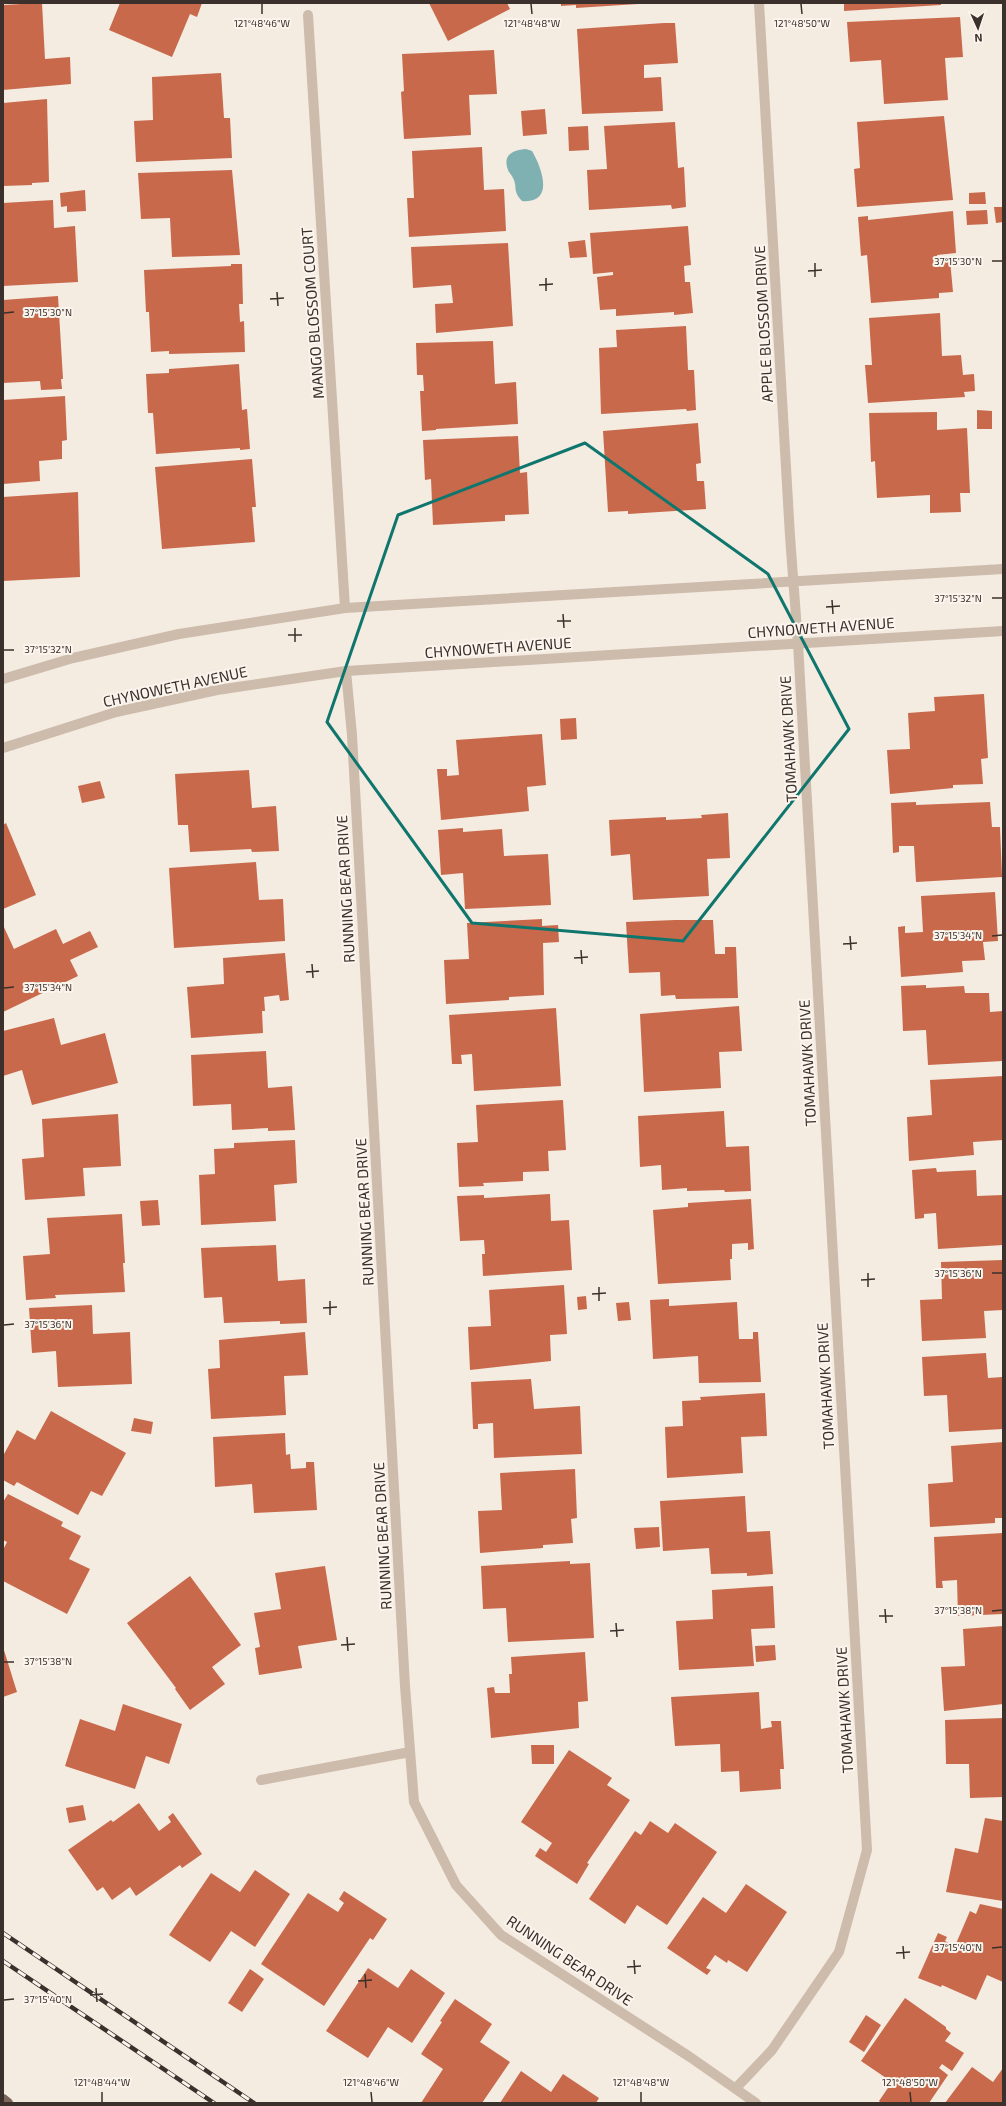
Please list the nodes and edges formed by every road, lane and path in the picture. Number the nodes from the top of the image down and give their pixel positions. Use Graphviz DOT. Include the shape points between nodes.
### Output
graph roads {
  1 [pos="759,3"];
  2 [pos="308,15"];
  3 [pos="1003,569"];
  4 [pos="794,582"];
  5 [pos="346,608"];
  6 [pos="1003,631"];
  7 [pos="798,644"];
  8 [pos="346,671"];
  9 [pos="3,680"];
  10 [pos="3,748"];
  11 [pos="410,1752"];
  12 [pos="261,1780"];
  13 [pos="736,2088"];
  14 [pos="3,2099"];
  15 [pos="8,2103"];
  16 [pos="756,2103"];
  1 -- 4 [label="street, APPLE BLOSSOM DRIVE"];
  2 -- 5 [label="street, MANGO BLOSSOM COURT"];
  3 -- 4 [label="street"];
  4 -- 5 [label="street"];
  4 -- 7 [label="street, APPLE BLOSSOM DRIVE"];
  5 -- 9 [label="street" via="179,634 73,658"];
  6 -- 7 [label="street, CHYNOWETH AVENUE"];
  7 -- 8 [label="street, CHYNOWETH AVENUE"];
  7 -- 13 [label="street, TOMAHAWK DRIVE" via="867,1850 839,1952 772,2050"];
  8 -- 10 [label="street, CHYNOWETH AVENUE" via="217,690 116,712"];
  8 -- 11 [label="street, RUNNING BEAR DRIVE"];
  11 -- 12 [label="street"];
  11 -- 13 [label="street, RUNNING BEAR DRIVE" via="414,1802 456,1885 501,1935"];
  13 -- 16 [label="street, RUNNING BEAR DRIVE"];
  14 -- 15 [label="main road"];
}
